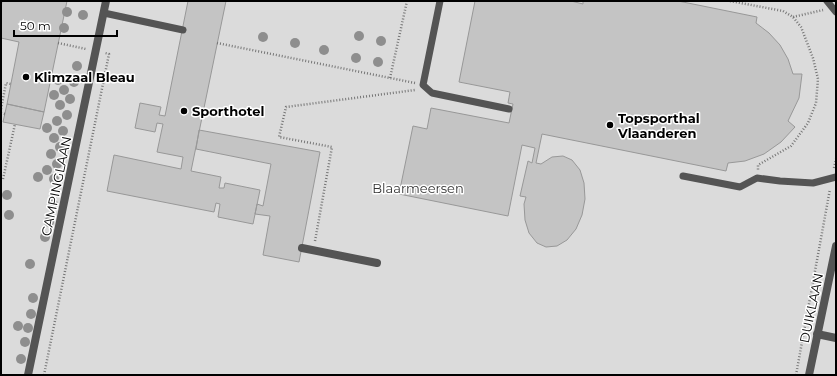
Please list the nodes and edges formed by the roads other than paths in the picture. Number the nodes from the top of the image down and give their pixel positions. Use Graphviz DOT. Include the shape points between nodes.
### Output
graph roads {
  1 [pos="106,1"];
  2 [pos="440,1"];
  3 [pos="828,2"];
  4 [pos="836,12"];
  5 [pos="104,13"];
  6 [pos="182,30"];
  7 [pos="510,108"];
  8 [pos="683,176"];
  9 [pos="834,177"];
  10 [pos="836,246"];
  11 [pos="302,248"];
  12 [pos="377,263"];
  13 [pos="817,334"];
  14 [pos="836,338"];
  15 [pos="28,375"];
  16 [pos="809,375"];
  1 -- 5 [label="street, CAMPINGLAAN"];
  2 -- 7 [label="lane" via="423,84 432,93"];
  3 -- 4 [label="lane"];
  5 -- 6 [label="lane"];
  5 -- 15 [label="street, CAMPINGLAAN"];
  8 -- 9 [label="lane" via="740,187 757,178 813,184"];
  10 -- 13 [label="street, DUIKLAAN"];
  11 -- 12 [label="street"];
  13 -- 14 [label="street"];
  13 -- 16 [label="street, DUIKLAAN"];
}
